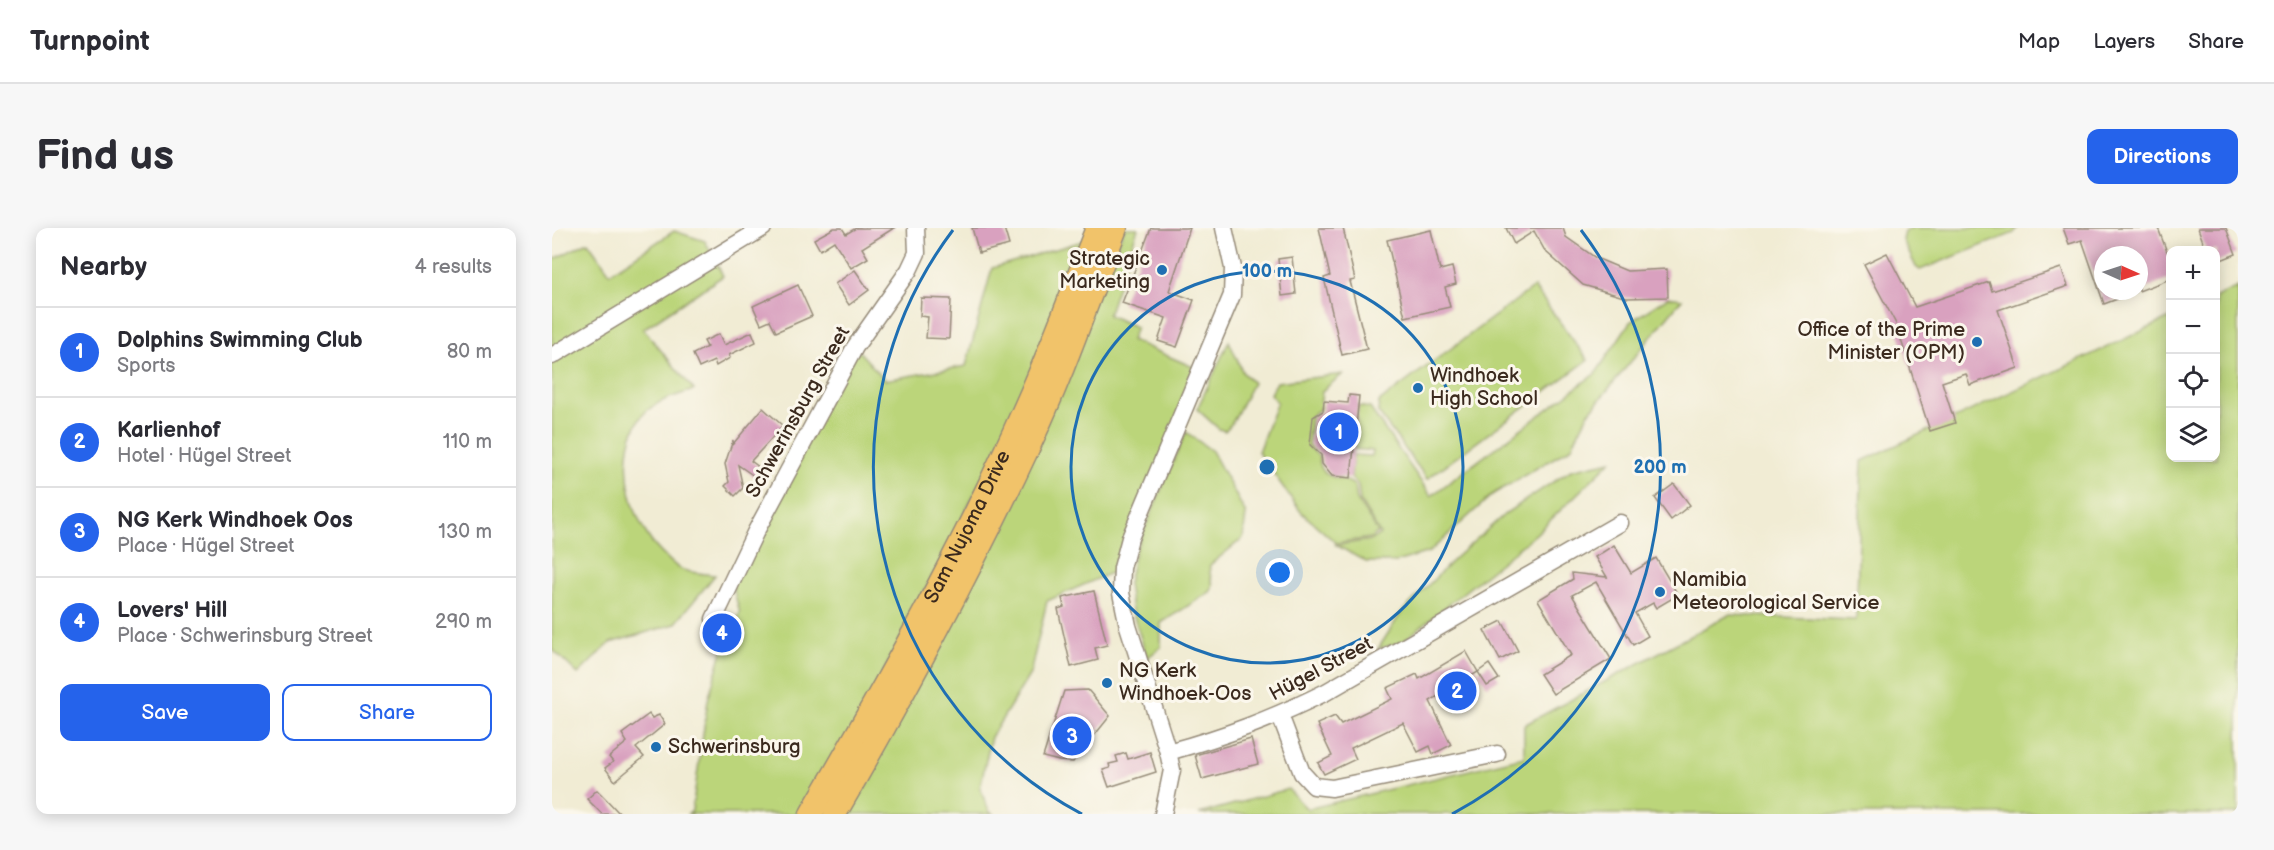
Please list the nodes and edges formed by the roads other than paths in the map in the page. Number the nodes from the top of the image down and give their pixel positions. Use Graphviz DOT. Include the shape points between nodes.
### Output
graph roads {
  1 [pos="763,228"];
  2 [pos="916,228"];
  3 [pos="1096,228"];
  4 [pos="1116,228"];
  5 [pos="1224,228"];
  6 [pos="552,356"];
  7 [pos="1620,523"];
  8 [pos="714,619"];
  9 [pos="1280,715"];
  10 [pos="1168,752"];
  11 [pos="1497,754"];
  12 [pos="811,814"];
  13 [pos="835,814"];
  14 [pos="1163,814"];
  1 -- 6 [label="street"];
  2 -- 8 [label="street, Schwerinsburg Street" via="917,253 909,270 855,347 755,533"];
  3 -- 12 [label="highway, Sam Nujoma Drive" via="1030,396 978,506 922,617"];
  4 -- 13 [label="highway, Sam Nujoma Drive" via="1030,444 905,693"];
  5 -- 10 [label="street" via="1233,268 1232,295 1130,538 1120,579 1128,626"];
  7 -- 9 [label="street, Hügel Street"];
  9 -- 10 [label="street, Hügel Street"];
  9 -- 11 [label="street" via="1302,773 1320,788"];
  10 -- 14 [label="street" via="1172,770"];
}
